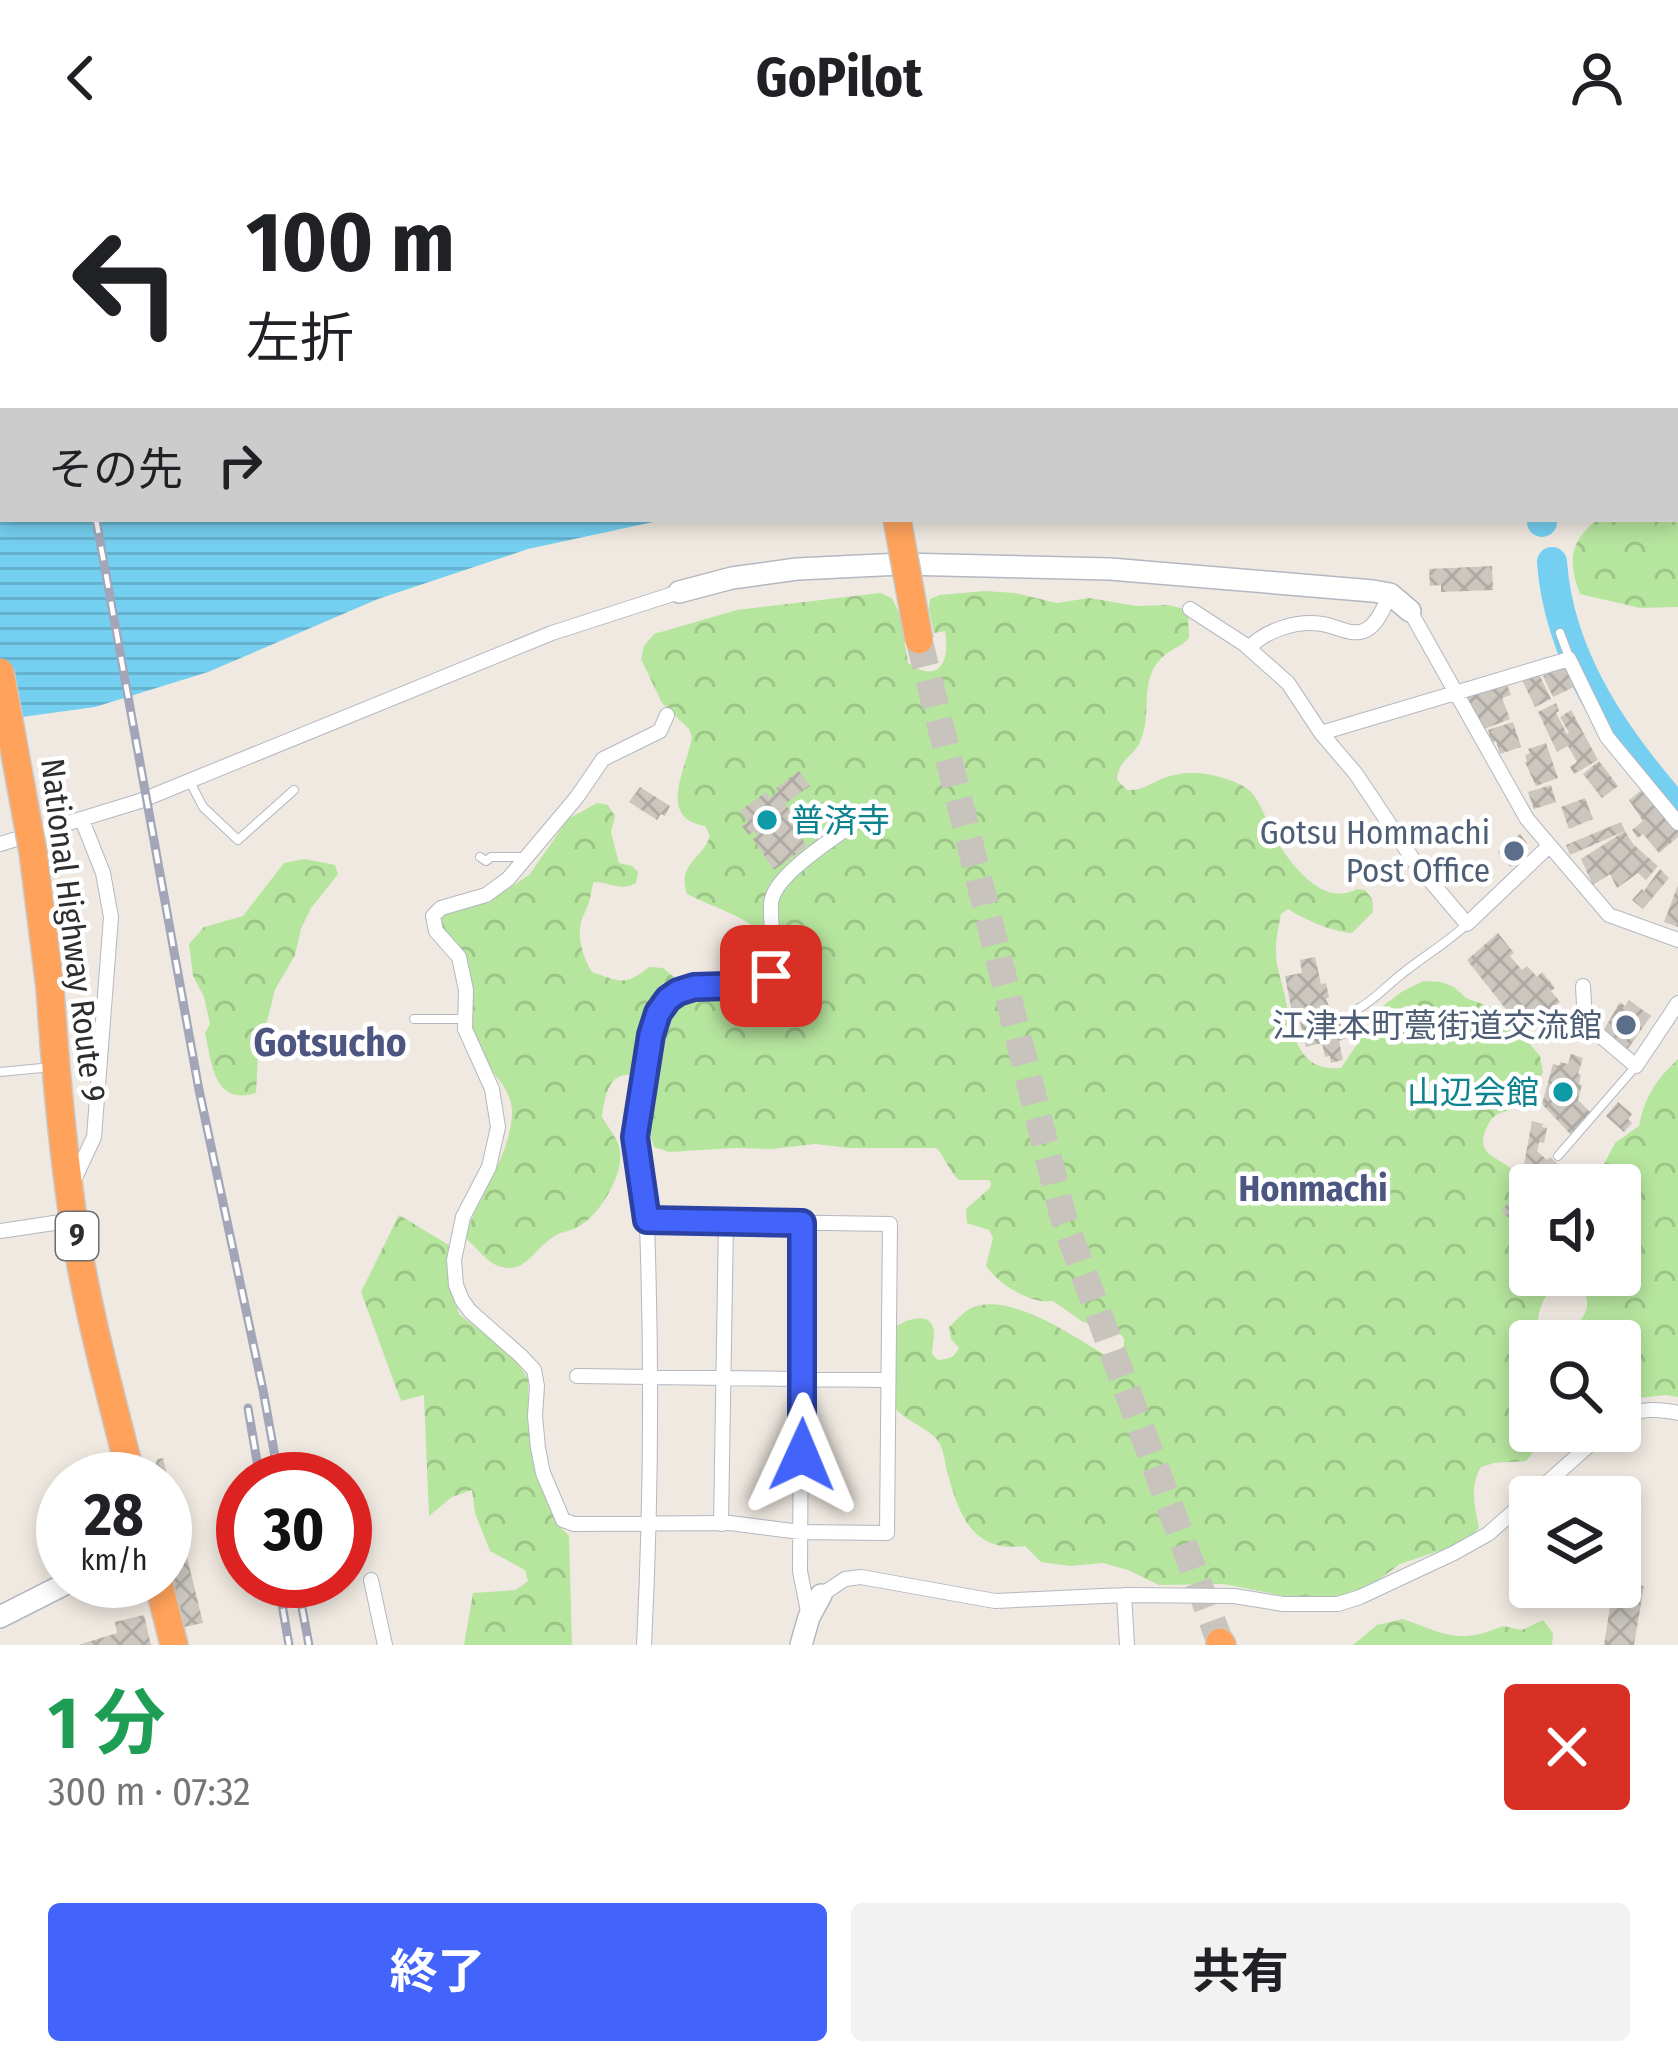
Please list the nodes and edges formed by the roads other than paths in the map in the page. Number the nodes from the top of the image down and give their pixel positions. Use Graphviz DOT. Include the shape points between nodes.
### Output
graph roads {
  1 [pos="895,522"];
  2 [pos="896,522"];
  3 [pos="900,557"];
  4 [pos="679,592"];
  5 [pos="1390,594"];
  6 [pos="1190,609"];
  7 [pos="1410,611"];
  8 [pos="1560,633"];
  9 [pos="919,640"];
  10 [pos="1249,648"];
  11 [pos="1569,659"];
  12 [pos="0,672"];
  13 [pos="1454,692"];
  14 [pos="667,715"];
  15 [pos="1321,733"];
  16 [pos="189,781"];
  17 [pos="294,790"];
  18 [pos="861,818"];
  19 [pos="82,820"];
  20 [pos="1678,823"];
  21 [pos="0,844"];
  22 [pos="1550,846"];
  23 [pos="480,857"];
  24 [pos="529,857"];
  25 [pos="1467,924"];
  26 [pos="1678,940"];
  27 [pos="1583,986"];
  28 [pos="1678,1003"];
  29 [pos="1356,1010"];
  30 [pos="414,1018"];
  31 [pos="463,1019"];
  32 [pos="1636,1066"];
  33 [pos="55,1067"];
  34 [pos="0,1072"];
  35 [pos="1558,1156"];
  36 [pos="70,1188"];
  37 [pos="74,1220"];
  38 [pos="647,1220"];
  39 [pos="726,1221"];
  40 [pos="802,1223"];
  41 [pos="0,1231"];
  42 [pos="577,1376"];
  43 [pos="649,1377"];
  44 [pos="723,1378"];
  45 [pos="802,1379"];
  46 [pos="887,1380"];
  47 [pos="1641,1409"];
  48 [pos="1678,1413"];
  49 [pos="125,1452"];
  50 [pos="1581,1452"];
  51 [pos="1554,1476"];
  52 [pos="1509,1516"];
  53 [pos="721,1523"];
  54 [pos="650,1525"];
  55 [pos="800,1532"];
  56 [pos="372,1584"];
  57 [pos="820,1595"];
  58 [pos="1124,1595"];
  59 [pos="36,1599"];
  60 [pos="165,1608"];
  61 [pos="0,1617"];
  62 [pos="808,1617"];
  63 [pos="174,1645"];
  64 [pos="386,1645"];
  65 [pos="644,1645"];
  66 [pos="801,1645"];
  67 [pos="1127,1645"];
  1 -- 3 [label="street, bridge"];
  2 -- 9 [label="highway, bridge"];
  3 -- 4 [label="street"];
  3 -- 5 [label="street"];
  4 -- 16 [label="street" via="552,633"];
  5 -- 7 [label="street"];
  5 -- 10 [label="street" via="1362,632 1294,624"];
  6 -- 10 [label="street"];
  7 -- 13 [label="street"];
  8 -- 11 [label="lane"];
  10 -- 15 [label="street" via="1288,683"];
  11 -- 13 [label="street"];
  11 -- 20 [label="street" via="1607,737"];
  12 -- 33 [label="highway, National Highway Route 9 / 9, bridge" via="33,852"];
  13 -- 15 [label="street"];
  13 -- 22 [label="street"];
  14 -- 24 [label="street" via="660,731 603,759"];
  15 -- 25 [label="street"];
  16 -- 17 [label="lane" via="238,840"];
  16 -- 19 [label="street"];
  18 -- 38 [label="street" via="772,894 768,982 686,989 658,1013 635,1137"];
  19 -- 21 [label="street"];
  19 -- 36 [label="street" via="111,917 94,1137"];
  22 -- 25 [label="street"];
  22 -- 26 [label="street" via="1610,915"];
  23 -- 24 [label="lane"];
  24 -- 31 [label="street" via="485,895 433,916 460,963"];
  25 -- 29 [label="lane"];
  27 -- 32 [label="street" via="1586,1023"];
  28 -- 32 [label="street"];
  30 -- 31 [label="lane"];
  31 -- 54 [label="street" via="492,1089 498,1127 458,1236 458,1293 534,1370 538,1448 560,1517"];
  32 -- 35 [label="lane"];
  33 -- 34 [label="lane"];
  33 -- 36 [label="highway, National Highway Route 9 / 9"];
  36 -- 37 [label="highway, National Highway Route 9 / 9"];
  37 -- 41 [label="street"];
  37 -- 49 [label="highway, National Highway Route 9 / 9"];
  38 -- 39 [label="street"];
  38 -- 43 [label="street"];
  39 -- 40 [label="street"];
  39 -- 44 [label="street"];
  40 -- 45 [label="street"];
  40 -- 46 [label="street" via="890,1224"];
  42 -- 43 [label="street"];
  43 -- 44 [label="street"];
  43 -- 54 [label="street"];
  44 -- 45 [label="street"];
  44 -- 53 [label="street"];
  45 -- 46 [label="street"];
  45 -- 55 [label="street"];
  46 -- 55 [label="street" via="887,1533"];
  47 -- 48 [label="street"];
  50 -- 51 [label="street"];
  52 -- 58 [label="street" via="1454,1553 1338,1604"];
  53 -- 54 [label="street"];
  53 -- 55 [label="street"];
  54 -- 65 [label="street"];
  55 -- 62 [label="street"];
  56 -- 64 [label="street"];
  57 -- 58 [label="street" via="861,1576 995,1601"];
  57 -- 62 [label="street"];
  58 -- 67 [label="street"];
  59 -- 61 [label="street"];
  60 -- 63 [label="highway"];
  62 -- 66 [label="street"];
}
